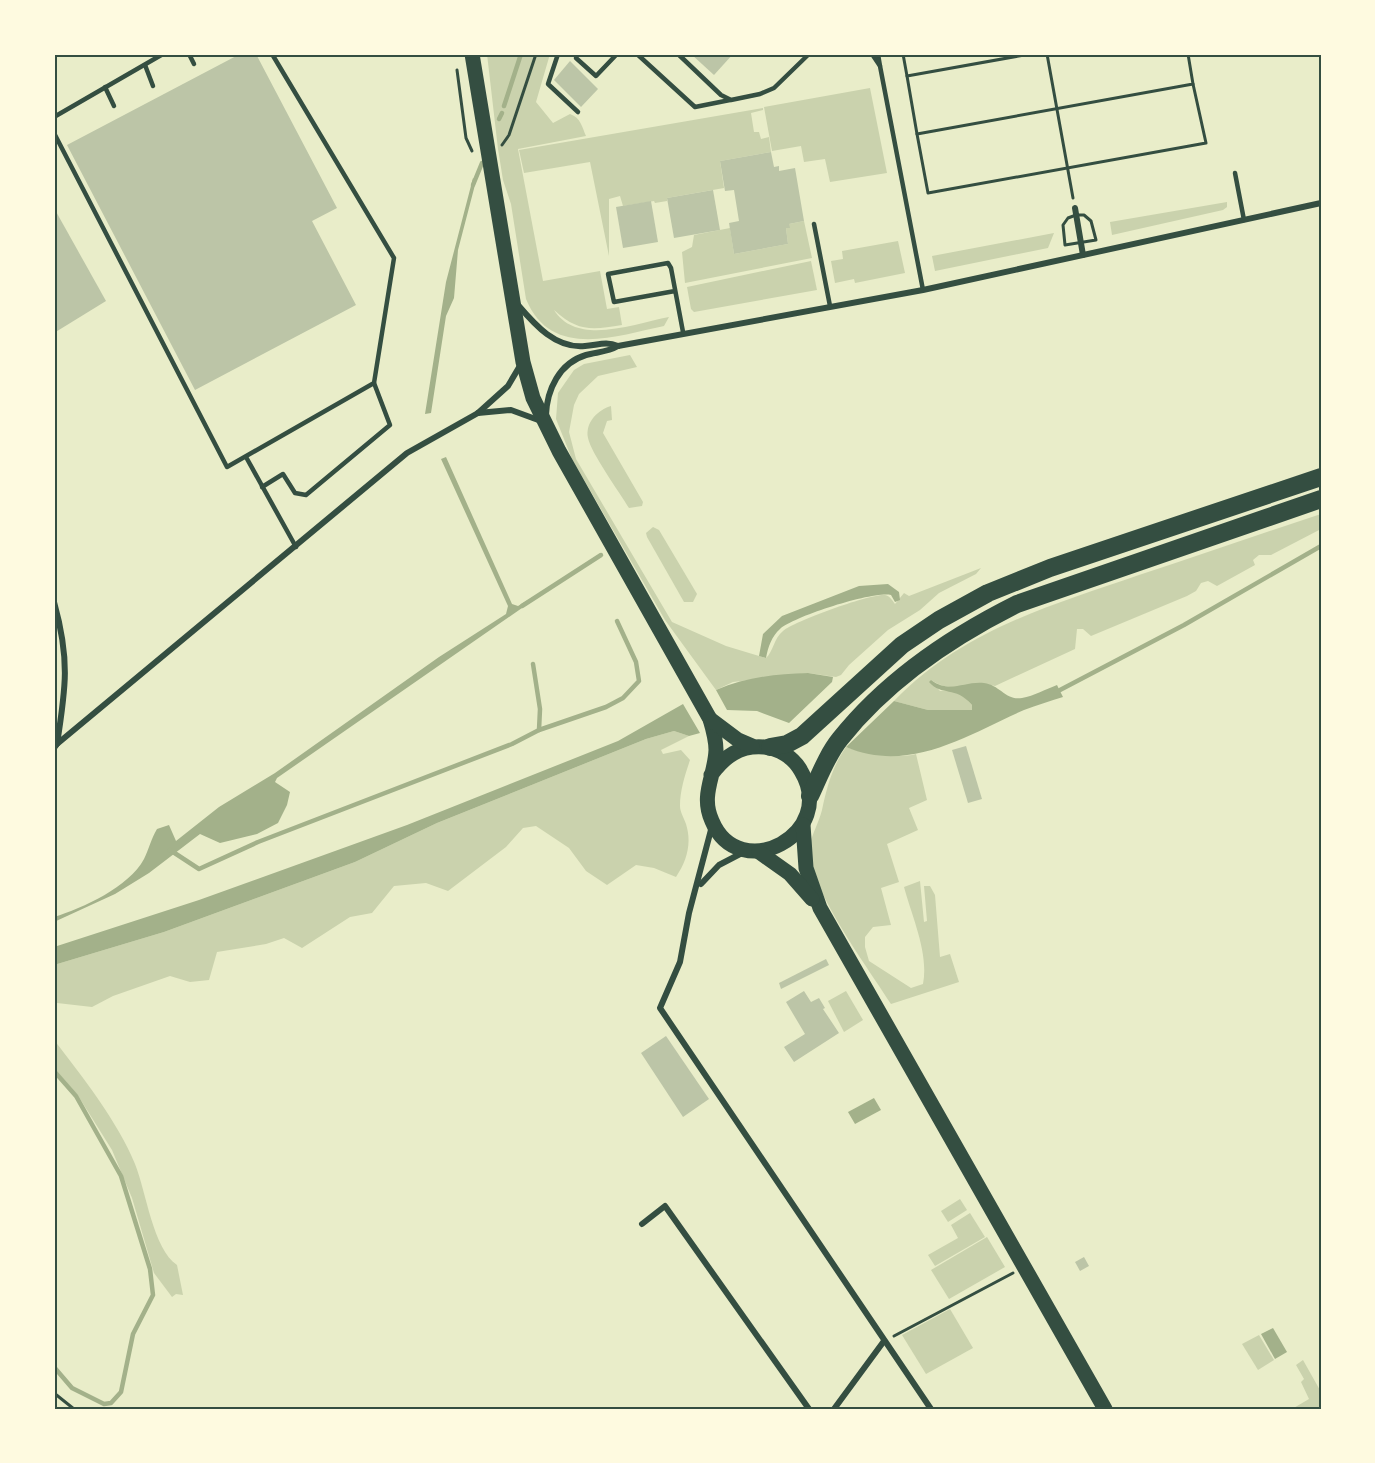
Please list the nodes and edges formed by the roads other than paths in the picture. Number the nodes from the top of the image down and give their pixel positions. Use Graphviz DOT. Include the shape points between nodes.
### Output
graph roads {
  1 [pos="164,54"];
  2 [pos="189,54"];
  3 [pos="272,54"];
  4 [pos="472,54"];
  5 [pos="558,54"];
  6 [pos="577,54"];
  7 [pos="617,54"];
  8 [pos="638,54"];
  9 [pos="678,54"];
  10 [pos="809,54"];
  11 [pos="872,54"];
  12 [pos="878,54"];
  13 [pos="145,64"];
  14 [pos="194,64"];
  15 [pos="880,66"];
  16 [pos="153,86"];
  17 [pos="105,87"];
  18 [pos="731,100"];
  19 [pos="114,106"];
  20 [pos="578,112"];
  21 [pos="54,117"];
  22 [pos="54,133"];
  23 [pos="1235,173"];
  24 [pos="1321,203"];
  25 [pos="1075,212"];
  26 [pos="1244,220"];
  27 [pos="814,224"];
  28 [pos="1083,255"];
  29 [pos="923,290"];
  30 [pos="675,291"];
  31 [pos="513,299"];
  32 [pos="830,306"];
  33 [pos="683,332"];
  34 [pos="618,346"];
  35 [pos="523,362"];
  36 [pos="374,382"];
  37 [pos="478,413"];
  38 [pos="545,424"];
  39 [pos="246,457"];
  40 [pos="1321,477"];
  41 [pos="262,487"];
  42 [pos="1321,499"];
  43 [pos="296,548"];
  44 [pos="54,602"];
  45 [pos="710,719"];
  46 [pos="56,746"];
  47 [pos="761,747"];
  48 [pos="711,775"];
  49 [pos="810,796"];
  50 [pos="713,824"];
  51 [pos="802,825"];
  52 [pos="753,851"];
  53 [pos="695,892"];
  54 [pos="820,908"];
  55 [pos="642,1224"];
  56 [pos="885,1341"];
  57 [pos="809,1409"];
  58 [pos="834,1409"];
  59 [pos="931,1409"];
  60 [pos="1105,1409"];
  1 -- 13 [label="lane"];
  2 -- 14 [label="lane"];
  3 -- 36 [label="lane" via="394,258"];
  4 -- 31 [label="main road"];
  5 -- 20 [label="lane" via="548,84"];
  6 -- 7 [label="lane" via="576,58 596,76"];
  8 -- 18 [label="lane" via="695,107"];
  9 -- 18 [label="lane" via="724,98"];
  10 -- 18 [label="lane" via="774,88"];
  11 -- 15 [label="lane"];
  12 -- 15 [label="lane"];
  13 -- 16 [label="lane"];
  13 -- 17 [label="lane"];
  15 -- 29 [label="lane"];
  17 -- 19 [label="lane"];
  17 -- 21 [label="lane"];
  22 -- 39 [label="lane" via="227,467"];
  23 -- 26 [label="lane"];
  24 -- 26 [label="street"];
  25 -- 28 [label="street"];
  26 -- 28 [label="street"];
  27 -- 32 [label="lane"];
  28 -- 29 [label="street"];
  29 -- 32 [label="street"];
  30 -- 30 [label="lane" via="668,262 608,274 614,302"];
  30 -- 33 [label="lane"];
  31 -- 34 [label="street" via="540,330 561,342 577,346 609,342"];
  31 -- 35 [label="main road"];
  32 -- 33 [label="street"];
  33 -- 34 [label="street"];
  34 -- 38 [label="street" via="577,359 560,373 548,394"];
  35 -- 37 [label="street" via="507,386"];
  35 -- 38 [label="main road"];
  36 -- 39 [label="lane"];
  36 -- 41 [label="lane" via="390,425 306,495 296,493 282,474"];
  37 -- 38 [label="street" via="512,410"];
  37 -- 43 [label="street" via="407,453"];
  38 -- 45 [label="main road"];
  39 -- 41 [label="lane"];
  40 -- 47 [label="highway" via="988,592 902,645 807,732 787,744"];
  41 -- 43 [label="lane"];
  42 -- 49 [label="highway" via="1017,604 974,625 893,686 849,729 835,747"];
  43 -- 46 [label="street"];
  44 -- 46 [label="street" via="64,639 67,686"];
  45 -- 47 [label="main road" via="738,740"];
  45 -- 48 [label="main road" via="716,750"];
  47 -- 48 [label="main road" via="736,751 721,761"];
  47 -- 49 [label="main road" via="785,754 798,765"];
  48 -- 50 [label="main road" via="706,791"];
  49 -- 51 [label="main road"];
  50 -- 52 [label="main road" via="723,837"];
  50 -- 53 [label="street"];
  51 -- 52 [label="main road" via="789,840"];
  51 -- 54 [label="main road" via="806,868"];
  52 -- 53 [label="street" via="719,865"];
  52 -- 54 [label="main road" via="790,874"];
  53 -- 56 [label="street" via="680,962 660,1008"];
  54 -- 60 [label="main road"];
  55 -- 57 [label="street" via="665,1206"];
  56 -- 58 [label="street"];
  56 -- 59 [label="street"];
}
